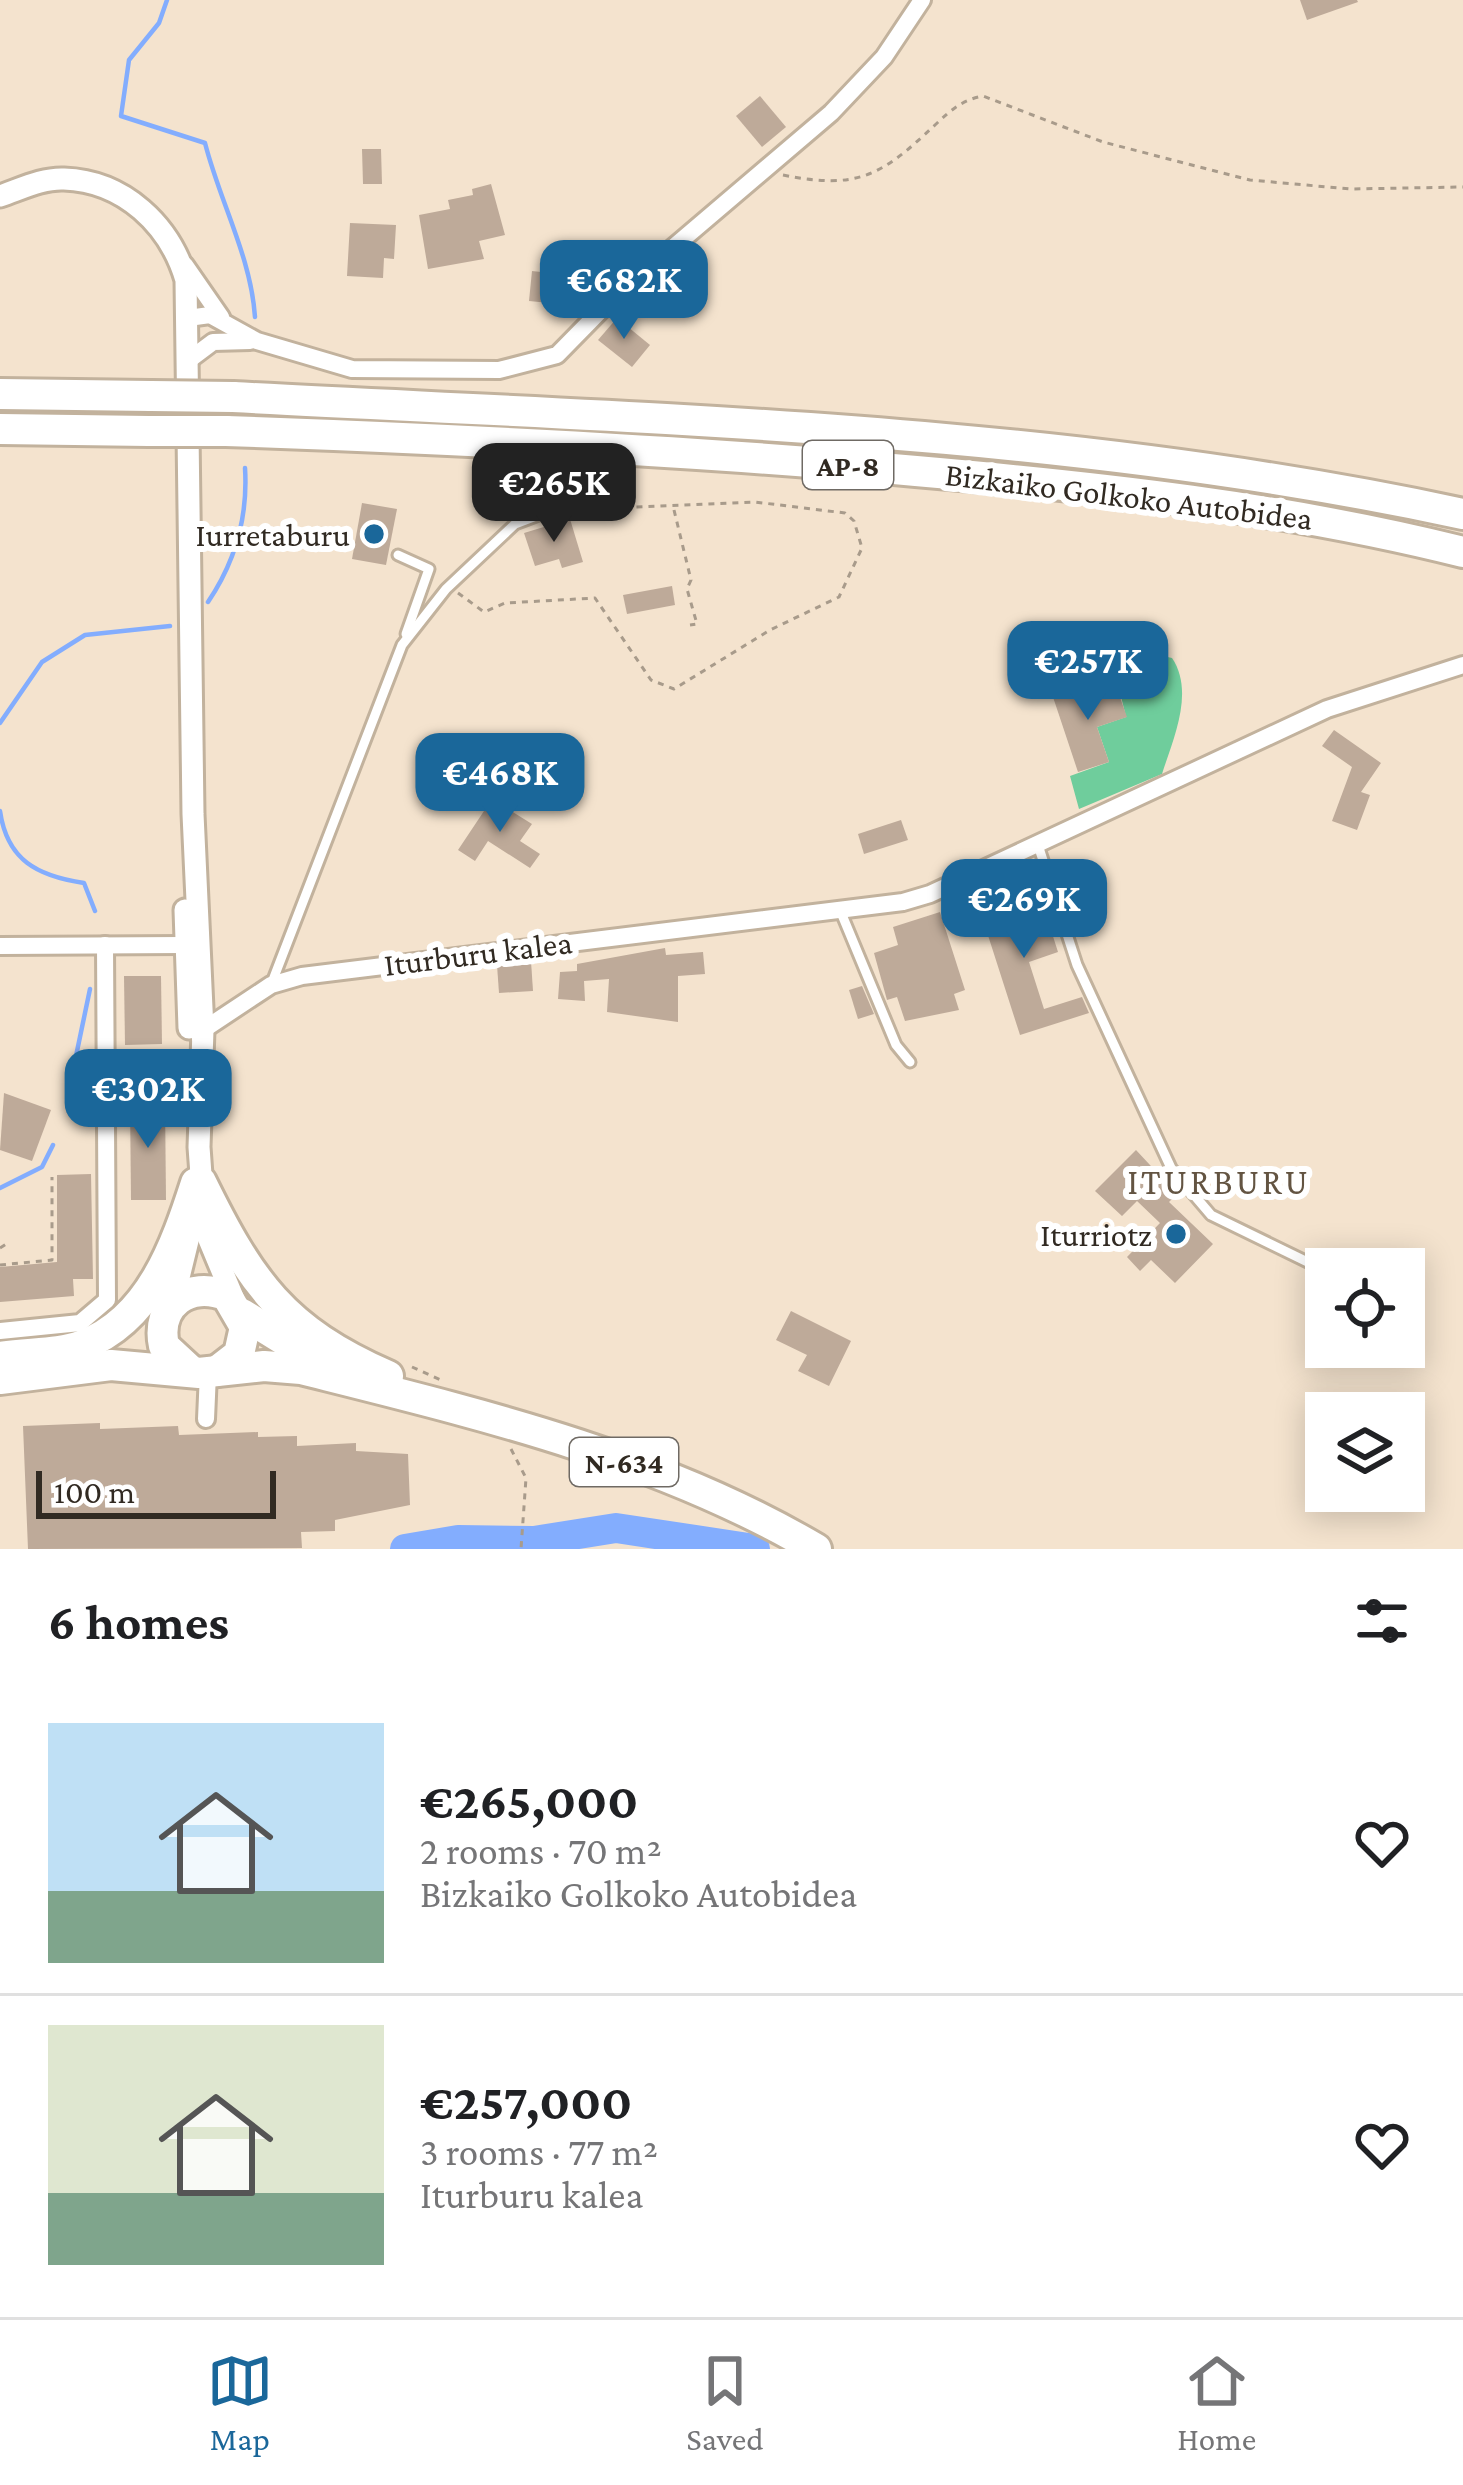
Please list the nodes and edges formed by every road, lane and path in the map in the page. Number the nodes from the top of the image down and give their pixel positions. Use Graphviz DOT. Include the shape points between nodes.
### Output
graph roads {
  1 [pos="922,0"];
  2 [pos="772,168"];
  3 [pos="1463,187"];
  4 [pos="0,196"];
  5 [pos="180,258"];
  6 [pos="188,321"];
  7 [pos="227,331"];
  8 [pos="189,360"];
  9 [pos="0,394"];
  10 [pos="0,429"];
  11 [pos="673,508"];
  12 [pos="552,509"];
  13 [pos="1463,514"];
  14 [pos="1463,552"];
  15 [pos="398,555"];
  16 [pos="450,585"];
  17 [pos="690,625"];
  18 [pos="402,645"];
  19 [pos="1463,665"];
  20 [pos="193,814"];
  21 [pos="1038,845"];
  22 [pos="196,865"];
  23 [pos="840,910"];
  24 [pos="105,945"];
  25 [pos="184,945"];
  26 [pos="0,946"];
  27 [pos="271,985"];
  28 [pos="202,1005"];
  29 [pos="203,1030"];
  30 [pos="910,1062"];
  31 [pos="195,1070"];
  32 [pos="52,1177"];
  33 [pos="199,1182"];
  34 [pos="52,1222"];
  35 [pos="42,1227"];
  36 [pos="8,1243"];
  37 [pos="0,1248"];
  38 [pos="1305,1261"];
  39 [pos="0,1264"];
  40 [pos="170,1306"];
  41 [pos="239,1310"];
  42 [pos="0,1331"];
  43 [pos="0,1361"];
  44 [pos="396,1361"];
  45 [pos="205,1372"];
  46 [pos="0,1379"];
  47 [pos="435,1392"];
  48 [pos="206,1419"];
  49 [pos="510,1448"];
  50 [pos="521,1549"];
  51 [pos="816,1549"];
  1 -- 2 [label="street" via="884,57"];
  2 -- 3 [label="path" via="852,182 884,170 954,107 983,96 1102,142 1250,181"];
  2 -- 7 [label="street" via="557,355 499,370 400,373 352,369"];
  4 -- 5 [label="street" via="63,179 93,184 147,212"];
  5 -- 6 [label="street"];
  5 -- 7 [label="street"];
  6 -- 7 [label="street" via="202,314"];
  6 -- 8 [label="street"];
  7 -- 8 [label="street"];
  8 -- 20 [label="street"];
  9 -- 13 [label="highway, Bizkaiko Golkoko Autobidea / AP-8, bridge" via="233,397 1053,450 1300,481"];
  10 -- 14 [label="highway, Bizkaiko Golkoko Autobidea / AP-8, bridge" via="517,443 1063,484 1300,515"];
  11 -- 12 [label="path"];
  11 -- 16 [label="path" via="755,502 844,513 862,548 839,597 674,689 651,680 595,598 505,603 484,612"];
  11 -- 17 [label="path" via="691,580 697,624"];
  12 -- 16 [label="lane" via="515,524"];
  15 -- 18 [label="lane" via="429,568"];
  16 -- 18 [label="lane"];
  18 -- 27 [label="lane"];
  19 -- 21 [label="street, Iturburu kalea" via="1327,709"];
  20 -- 22 [label="street"];
  20 -- 25 [label="street"];
  21 -- 23 [label="street, Iturburu kalea" via="930,894"];
  21 -- 38 [label="lane" via="1077,965 1171,1168 1210,1215"];
  22 -- 25 [label="street"];
  22 -- 28 [label="street"];
  23 -- 27 [label="street, Iturburu kalea" via="434,956"];
  23 -- 30 [label="lane" via="896,1046"];
  24 -- 25 [label="street"];
  24 -- 26 [label="street"];
  24 -- 42 [label="street" via="107,1300 80,1323"];
  25 -- 28 [label="street"];
  25 -- 31 [label="street"];
  27 -- 29 [label="street"];
  28 -- 29 [label="street"];
  29 -- 31 [label="street"];
  31 -- 33 [label="street"];
  32 -- 34 [label="path"];
  33 -- 40 [label="street"];
  33 -- 41 [label="street" via="205,1230"];
  33 -- 43 [label="highway" via="164,1268 125,1319 83,1345"];
  33 -- 47 [label="highway" via="233,1249 278,1309 311,1336"];
  34 -- 35 [label="path"];
  34 -- 39 [label="path" via="52,1260"];
  36 -- 37 [label="path"];
  40 -- 41 [label="highway, N-634" via="199,1289"];
  40 -- 43 [label="highway, N-634" via="103,1350"];
  40 -- 45 [label="highway" via="164,1346"];
  41 -- 45 [label="highway" via="239,1354"];
  41 -- 47 [label="highway, N-634" via="305,1356"];
  44 -- 47 [label="path"];
  45 -- 46 [label="highway, N-634" via="111,1364"];
  45 -- 47 [label="highway, N-634" via="301,1369"];
  45 -- 48 [label="street"];
  47 -- 51 [label="highway, N-634" via="710,1495"];
  49 -- 50 [label="path" via="525,1468"];
}
